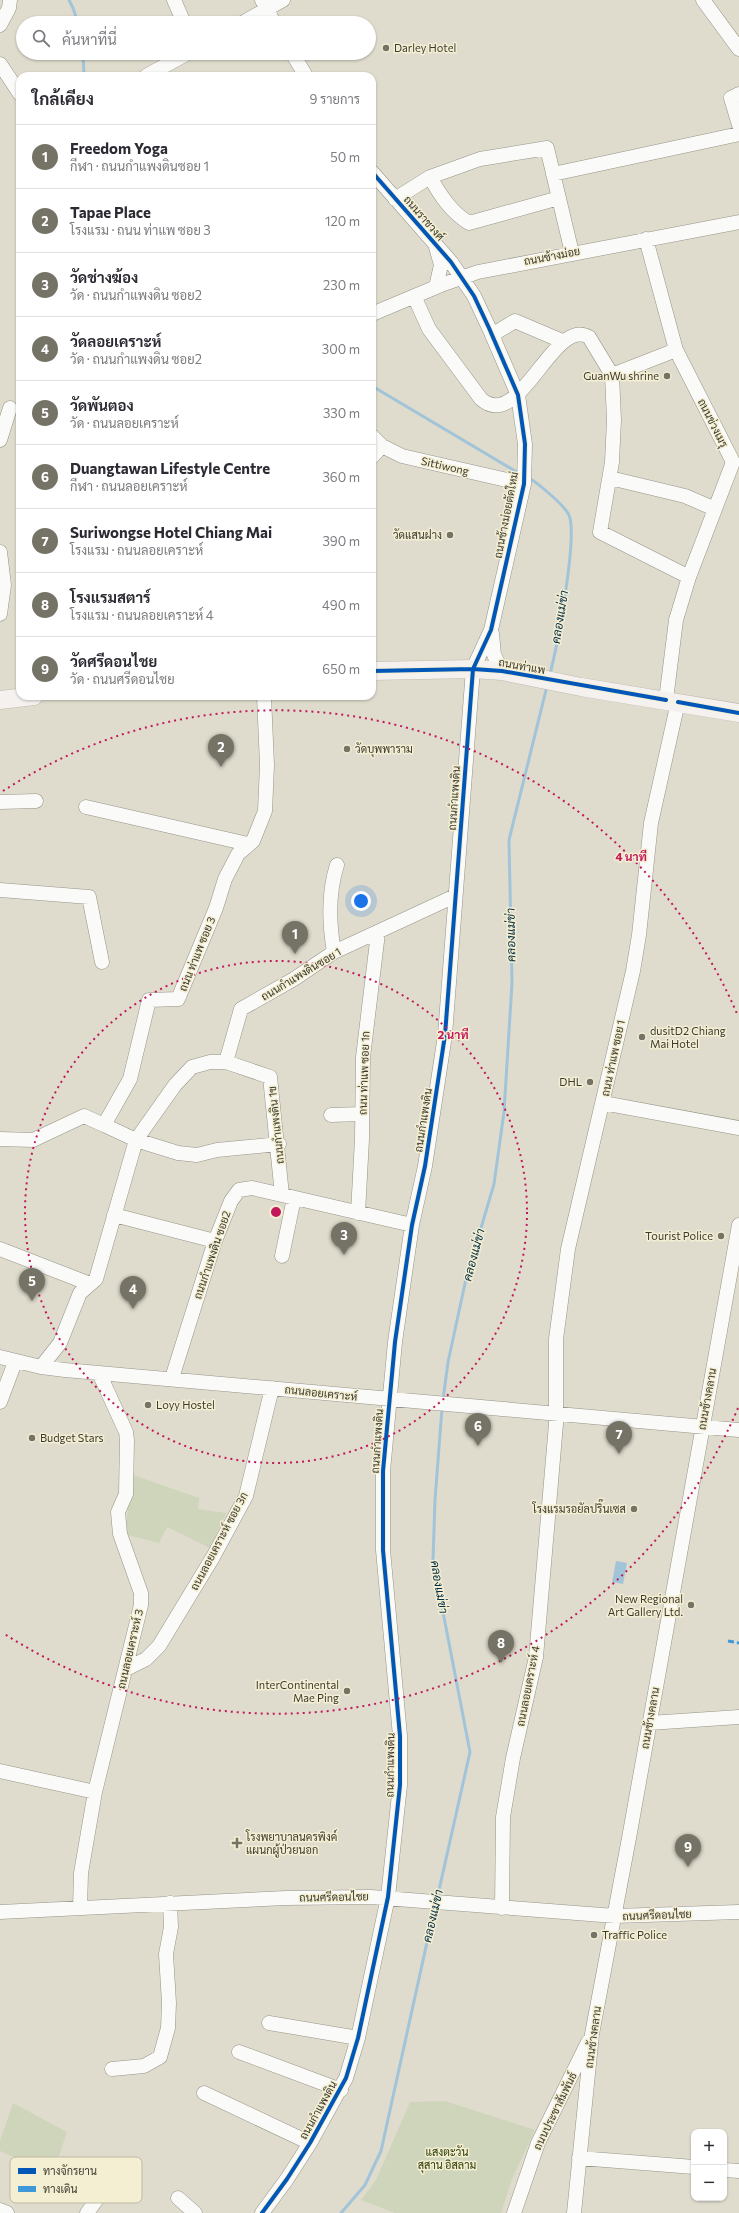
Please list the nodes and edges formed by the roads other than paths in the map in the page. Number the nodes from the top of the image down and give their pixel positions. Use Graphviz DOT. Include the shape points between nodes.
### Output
graph roads {
  1 [pos="10,0"];
  2 [pos="174,0"];
  3 [pos="283,0"];
  4 [pos="703,0"];
  5 [pos="264,5"];
  6 [pos="181,16"];
  7 [pos="251,16"];
  8 [pos="270,16"];
  9 [pos="0,25"];
  10 [pos="739,49"];
  11 [pos="175,60"];
  12 [pos="296,60"];
  13 [pos="0,64"];
  14 [pos="153,72"];
  15 [pos="304,72"];
  16 [pos="16,88"];
  17 [pos="735,96"];
  18 [pos="739,125"];
  19 [pos="739,134"];
  20 [pos="553,174"];
  21 [pos="376,177"];
  22 [pos="430,177"];
  23 [pos="559,198"];
  24 [pos="395,199"];
  25 [pos="739,222"];
  26 [pos="646,239"];
  27 [pos="435,244"];
  28 [pos="572,252"];
  29 [pos="461,278"];
  30 [pos="438,286"];
  31 [pos="414,296"];
  32 [pos="376,312"];
  33 [pos="491,332"];
  34 [pos="562,341"];
  35 [pos="676,350"];
  36 [pos="612,375"];
  37 [pos="518,395"];
  38 [pos="10,408"];
  39 [pos="0,440"];
  40 [pos="377,441"];
  41 [pos="736,461"];
  42 [pos="610,478"];
  43 [pos="524,484"];
  44 [pos="715,509"];
  45 [pos="0,552"];
  46 [pos="689,577"];
  47 [pos="2,585"];
  48 [pos="0,614"];
  49 [pos="491,630"];
  50 [pos="473,669"];
  51 [pos="376,670"];
  52 [pos="502,671"];
  53 [pos="16,698"];
  54 [pos="0,700"];
  55 [pos="264,700"];
  56 [pos="672,701"];
  57 [pos="739,713"];
  58 [pos="36,801"];
  59 [pos="0,802"];
  60 [pos="86,807"];
  61 [pos="248,844"];
  62 [pos="337,865"];
  63 [pos="0,890"];
  64 [pos="455,896"];
  65 [pos="378,933"];
  66 [pos="334,952"];
  67 [pos="102,962"];
  68 [pos="226,1062"];
  69 [pos="603,1103"];
  70 [pos="362,1114"];
  71 [pos="331,1115"];
  72 [pos="104,1125"];
  73 [pos="739,1128"];
  74 [pos="0,1139"];
  75 [pos="136,1140"];
  76 [pos="279,1144"];
  77 [pos="288,1196"];
  78 [pos="358,1213"];
  79 [pos="114,1215"];
  80 [pos="412,1225"];
  81 [pos="739,1225"];
  82 [pos="215,1241"];
  83 [pos="0,1249"];
  84 [pos="282,1256"];
  85 [pos="90,1284"];
  86 [pos="734,1285"];
  87 [pos="60,1343"];
  88 [pos="0,1357"];
  89 [pos="15,1362"];
  90 [pos="41,1367"];
  91 [pos="65,1370"];
  92 [pos="99,1373"];
  93 [pos="172,1378"];
  94 [pos="272,1388"];
  95 [pos="389,1400"];
  96 [pos="0,1402"];
  97 [pos="556,1415"];
  98 [pos="702,1427"];
  99 [pos="739,1430"];
  100 [pos="126,1669"];
  101 [pos="739,1717"];
  102 [pos="649,1723"];
  103 [pos="0,1771"];
  104 [pos="95,1792"];
  105 [pos="388,1897"];
  106 [pos="170,1903"];
  107 [pos="80,1908"];
  108 [pos="502,1908"];
  109 [pos="0,1912"];
  110 [pos="739,1912"];
  111 [pos="615,1916"];
  112 [pos="269,2023"];
  113 [pos="592,2034"];
  114 [pos="358,2038"];
  115 [pos="239,2052"];
  116 [pos="112,2069"];
  117 [pos="341,2090"];
  118 [pos="204,2093"];
  119 [pos="310,2143"];
  120 [pos="579,2158"];
  121 [pos="691,2167"];
  122 [pos="727,2170"];
  123 [pos="739,2171"];
  124 [pos="178,2198"];
  125 [pos="94,2203"];
  126 [pos="0,2210"];
  127 [pos="7,2213"];
  128 [pos="87,2213"];
  129 [pos="195,2213"];
  130 [pos="262,2213"];
  131 [pos="514,2213"];
  132 [pos="574,2213"];
  1 -- 9 [label="street" via="9,8"];
  2 -- 6 [label="street"];
  3 -- 5 [label="street"];
  4 -- 10 [label="street"];
  5 -- 7 [label="street"];
  5 -- 8 [label="street"];
  11 -- 14 [label="street"];
  12 -- 15 [label="street"];
  13 -- 16 [label="street"];
  17 -- 18 [label="street"];
  19 -- 20 [label="street"];
  20 -- 22 [label="street" via="547,148 480,160"];
  20 -- 23 [label="street"];
  21 -- 24 [label="street, ถนนราชวงศ์"];
  22 -- 23 [label="street" via="459,217 469,223"];
  22 -- 24 [label="street"];
  23 -- 28 [label="street"];
  24 -- 27 [label="street, ถนนราชวงศ์"];
  25 -- 26 [label="street, ถนนช้างม่อย"];
  26 -- 28 [label="street, ถนนช้างม่อย"];
  26 -- 35 [label="street, ถนนข่วงเมรุ"];
  27 -- 29 [label="street, ถนนราชวงศ์"];
  27 -- 30 [label="street" via="441,265"];
  28 -- 29 [label="street, ถนนช้างม่อย"];
  29 -- 30 [label="street, ถนนช้างม่อย"];
  29 -- 33 [label="street, ถนนช้างม่อยตัดใหม่" via="474,296"];
  30 -- 31 [label="street, ถนนช้างม่อย"];
  30 -- 33 [label="street" via="464,295"];
  31 -- 32 [label="street, ถนนช้างม่อย"];
  31 -- 37 [label="street" via="429,329 481,398 494,405"];
  33 -- 34 [label="street" via="515,321"];
  33 -- 37 [label="street, ถนนช้างม่อยตัดใหม่"];
  34 -- 36 [label="street" via="581,334 589,336"];
  34 -- 37 [label="street"];
  35 -- 36 [label="street"];
  35 -- 41 [label="street, ถนนข่วงเมรุ"];
  36 -- 42 [label="street" via="614,420"];
  37 -- 43 [label="street, ถนนช้างม่อยตัดใหม่" via="524,427"];
  38 -- 39 [label="street"];
  40 -- 43 [label="street, Sittiwong" via="402,456"];
  41 -- 44 [label="street, ถนนข่วงเมรุ"];
  42 -- 44 [label="street" via="685,496"];
  42 -- 46 [label="street" via="600,532"];
  43 -- 49 [label="street, ถนนช้างม่อยตัดใหม่"];
  44 -- 46 [label="street, ถนนข่วงเมรุ"];
  45 -- 47 [label="street"];
  46 -- 56 [label="street, ถนนข่วงเมรุ" via="676,620"];
  47 -- 48 [label="street"];
  49 -- 50 [label="street, ถนนช้างม่อยตัดใหม่"];
  49 -- 52 [label="street, ถนนช้างม่อยตัดใหม่" via="494,655"];
  50 -- 51 [label="main road, ถนนท่าแพ"];
  50 -- 52 [label="main road, ถนนท่าแพ"];
  50 -- 64 [label="street, ถนนกำแพงดิน"];
  52 -- 56 [label="main road, ถนนท่าแพ"];
  53 -- 54 [label="main road"];
  55 -- 61 [label="street, ถนน ท่าแพ ซอย 3" via="267,795 265,811 258,830"];
  56 -- 57 [label="main road, ถนนท่าแพ"];
  56 -- 69 [label="street, ถนน ท่าแพ ซอย 1" via="651,823 638,942"];
  58 -- 59 [label="street"];
  60 -- 61 [label="street"];
  61 -- 72 [label="street, ถนน ท่าแพ ซอย 3" via="238,854 225,879 216,908 178,999 149,1000 130,1079"];
  62 -- 66 [label="street" via="331,885 331,934"];
  63 -- 67 [label="street" via="90,897"];
  64 -- 65 [label="street, ถนนกำแพงดินซอย 1" via="402,919"];
  64 -- 80 [label="street, ถนนกำแพงดิน" via="445,1035 426,1166"];
  65 -- 66 [label="street, ถนนกำแพงดินซอย 1"];
  65 -- 70 [label="street, ถนน ท่าแพ ซอย 1ก" via="363,1057"];
  66 -- 68 [label="street, ถนนกำแพงดินซอย 1" via="294,979 241,1009"];
  68 -- 75 [label="street" via="210,1062 192,1067 175,1085"];
  68 -- 76 [label="street, ถนนกำแพงดิน 1ข" via="270,1077"];
  69 -- 73 [label="street"];
  69 -- 97 [label="street, ถนน ท่าแพ ซอย 1" via="568,1249 556,1339"];
  70 -- 71 [label="street"];
  70 -- 78 [label="street, ถนน ท่าแพ ซอย 1ก"];
  72 -- 74 [label="street" via="84,1116 33,1140"];
  72 -- 75 [label="street"];
  75 -- 76 [label="street" via="178,1153 197,1155 217,1150"];
  75 -- 79 [label="street"];
  76 -- 77 [label="street, ถนนกำแพงดิน 1ข"];
  77 -- 78 [label="street, ถนนกำแพงดิน ซอย2"];
  77 -- 82 [label="street, ถนนกำแพงดิน ซอย2" via="252,1188 239,1190 231,1201"];
  77 -- 84 [label="street, ถนนกำแพงดิน 1ข"];
  78 -- 80 [label="street, ถนนกำแพงดิน ซอย2"];
  79 -- 82 [label="street"];
  79 -- 85 [label="street" via="96,1279"];
  80 -- 95 [label="street, ถนนกำแพงดิน"];
  81 -- 86 [label="street, ถนนช้างคลาน"];
  82 -- 93 [label="street, ถนนกำแพงดิน ซอย2"];
  83 -- 85 [label="street"];
  85 -- 87 [label="street" via="80,1293"];
  86 -- 98 [label="street, ถนนช้างคลาน"];
  87 -- 90 [label="street"];
  87 -- 91 [label="street"];
  88 -- 89 [label="street, ถนนลอยเคราะห์"];
  89 -- 90 [label="street, ถนนลอยเคราะห์"];
  89 -- 96 [label="street"];
  90 -- 91 [label="street, ถนนลอยเคราะห์"];
  91 -- 92 [label="street, ถนนลอยเคราะห์"];
  92 -- 93 [label="street, ถนนลอยเคราะห์"];
  92 -- 100 [label="street, ถนนลอยเคราะห์ 3" via="126,1432 126,1494 118,1512 120,1534 141,1593 139,1617"];
  93 -- 94 [label="street, ถนนลอยเคราะห์"];
  94 -- 95 [label="street, ถนนลอยเคราะห์"];
  94 -- 100 [label="street, ถนนลอยเคราะห์ ซอย 3ก" via="246,1496 213,1557 159,1646 146,1659"];
  95 -- 97 [label="street, ถนนลอยเคราะห์"];
  95 -- 105 [label="street, ถนนกำแพงดิน" via="383,1471 383,1550 400,1736 400,1785"];
  97 -- 98 [label="street, ถนนลอยเคราะห์"];
  97 -- 108 [label="street, ถนนลอยเคราะห์ 4" via="536,1656 513,1758 503,1817"];
  98 -- 99 [label="street, ถนนลอยเคราะห์"];
  98 -- 102 [label="street, ถนนช้างคลาน"];
  100 -- 104 [label="street, ถนนลอยเคราะห์ 3"];
  101 -- 102 [label="street"];
  102 -- 111 [label="street, ถนนช้างคลาน"];
  103 -- 104 [label="street"];
  104 -- 107 [label="street, ถนนลอยเคราะห์ 3" via="81,1873"];
  105 -- 106 [label="street, ถนนศรีดอนไชย"];
  105 -- 108 [label="street, ถนนศรีดอนไชย"];
  105 -- 114 [label="street, ถนนกำแพงดิน"];
  106 -- 107 [label="street, ถนนศรีดอนไชย"];
  106 -- 116 [label="street" via="171,1927 166,1954 168,2028 160,2057 144,2066"];
  107 -- 109 [label="street, ถนนศรีดอนไชย"];
  108 -- 111 [label="street, ถนนศรีดอนไชย"];
  110 -- 111 [label="street, ถนนศรีดอนไชย"];
  111 -- 113 [label="street, ถนนช้างคลาน"];
  112 -- 114 [label="street"];
  113 -- 120 [label="street, ถนนช้างคลาน"];
  113 -- 131 [label="street, ถนนประชาสัมพันธ์" via="538,2143"];
  114 -- 117 [label="street, ถนนกำแพงดิน"];
  115 -- 117 [label="street"];
  117 -- 119 [label="street, ถนนกำแพงดิน"];
  118 -- 119 [label="street"];
  119 -- 130 [label="street, ถนนกำแพงดิน"];
  120 -- 121 [label="street"];
  120 -- 132 [label="street, ถนนช้างคลาน"];
  122 -- 123 [label="street"];
  124 -- 129 [label="street"];
  125 -- 128 [label="street"];
  126 -- 127 [label="street"];
}
